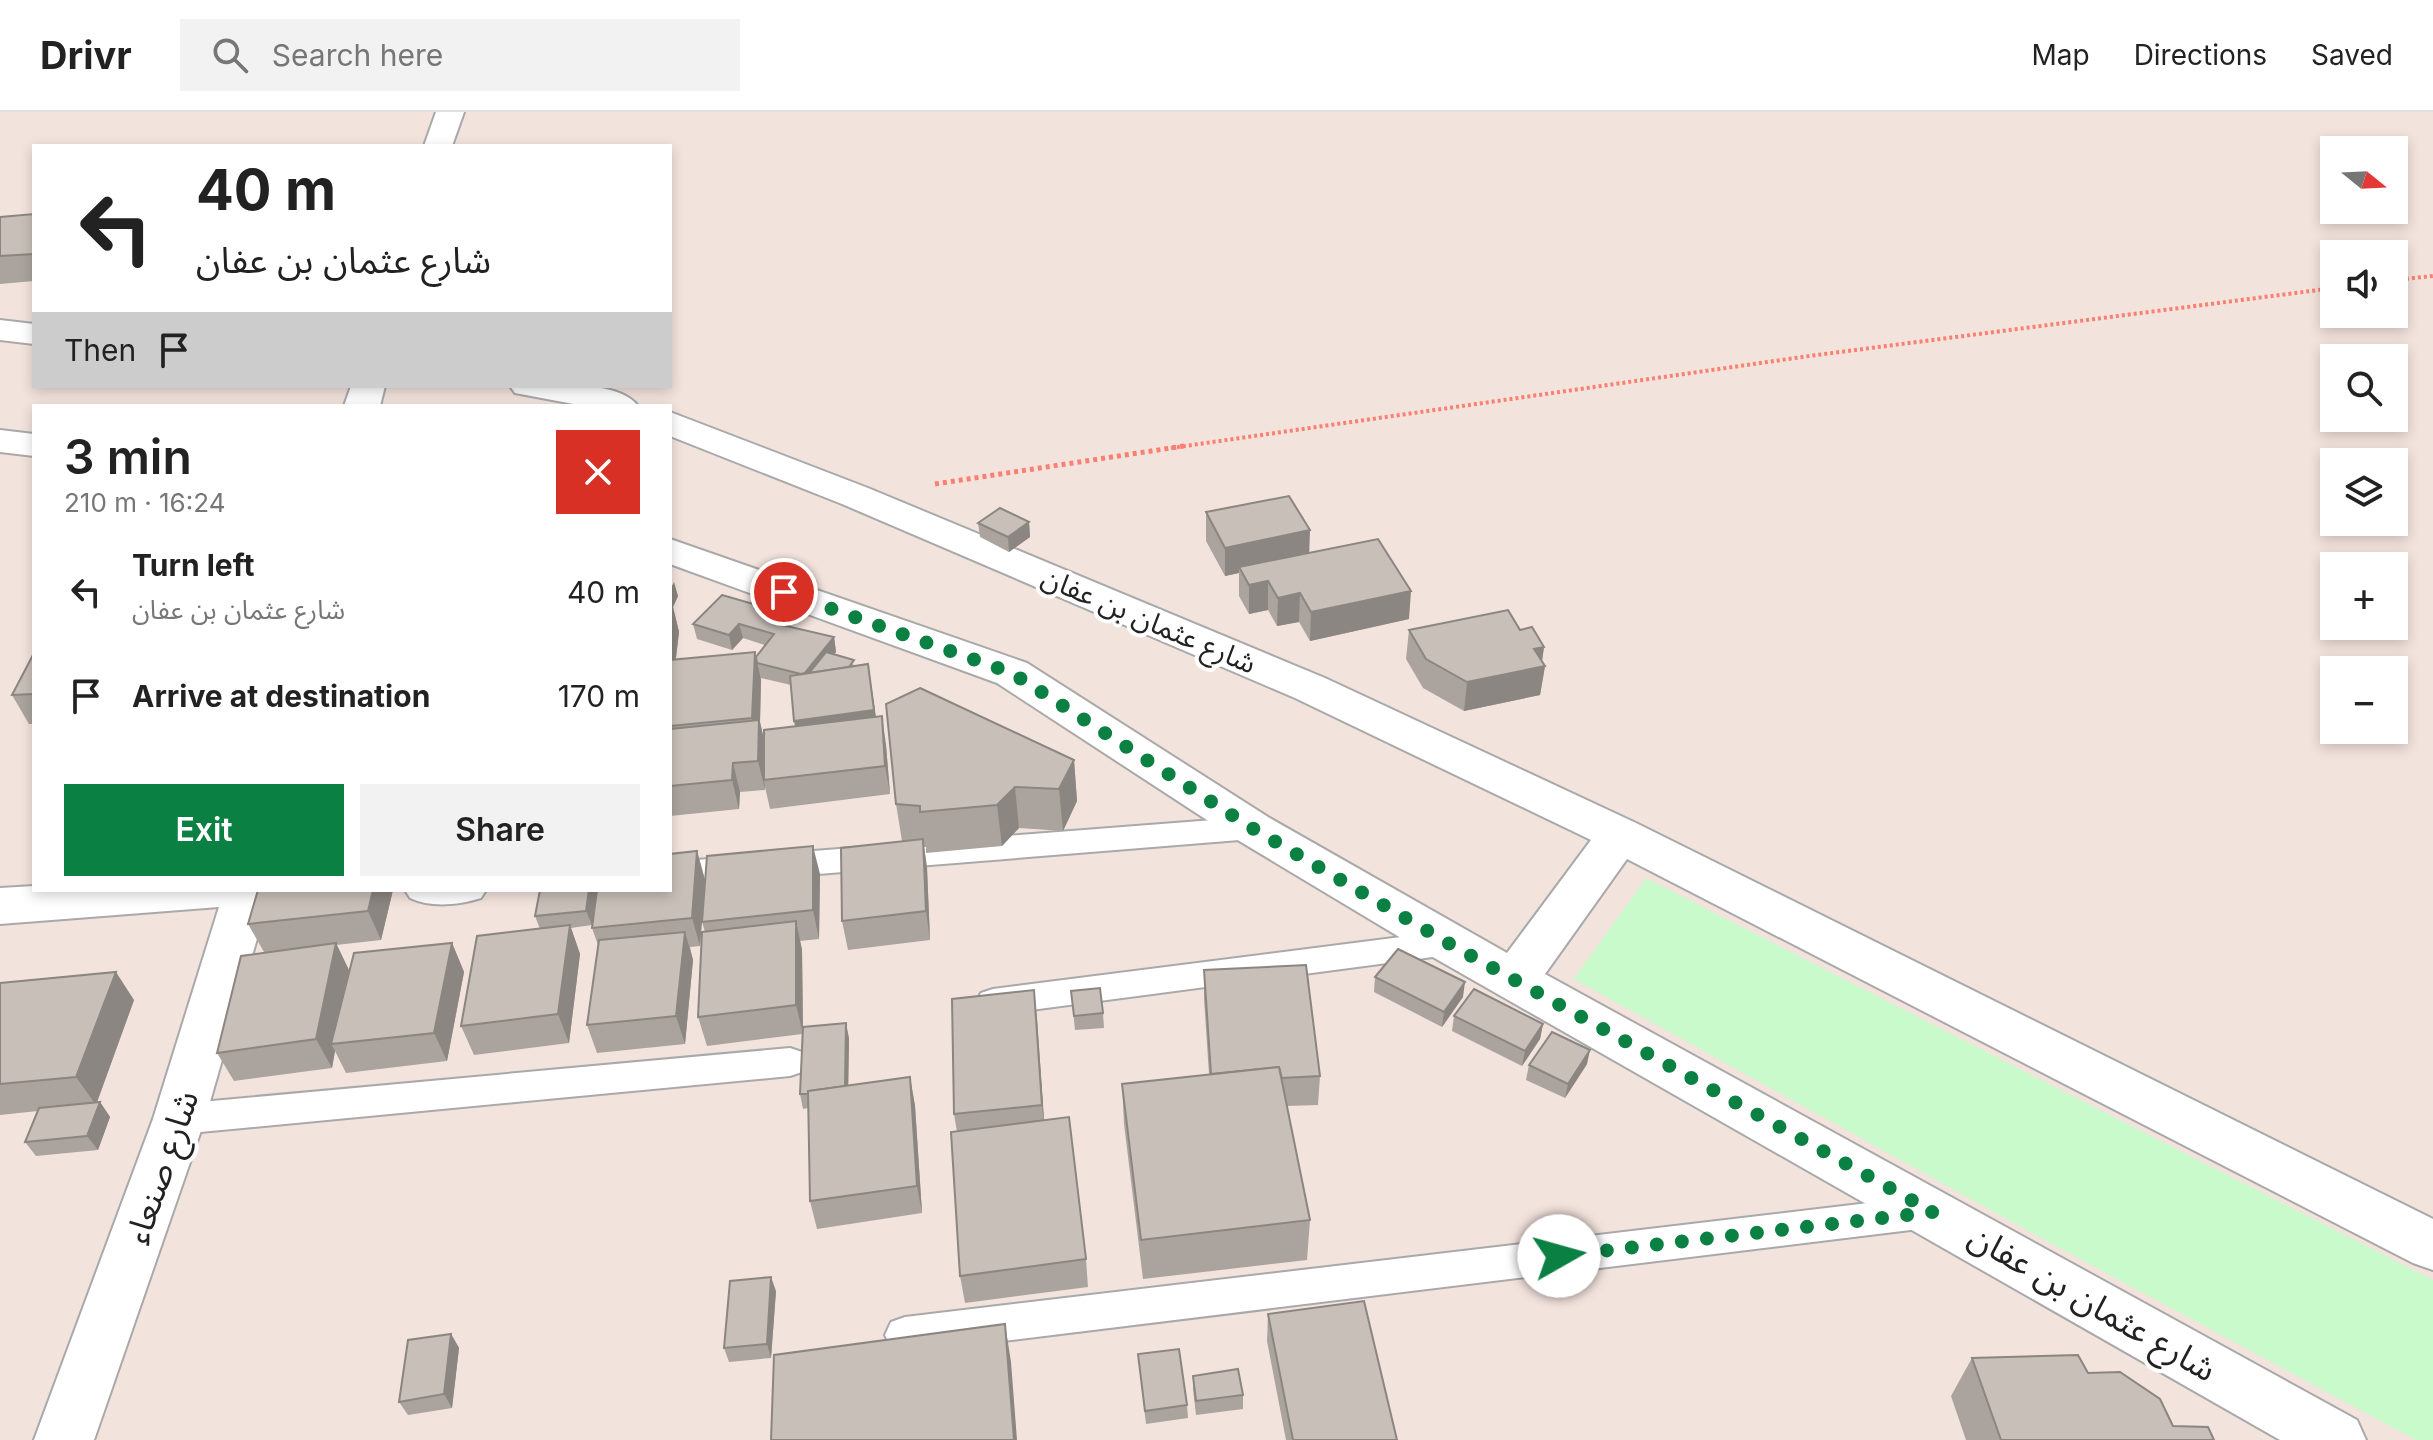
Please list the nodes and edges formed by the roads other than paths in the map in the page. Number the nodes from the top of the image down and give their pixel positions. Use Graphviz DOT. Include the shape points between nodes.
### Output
graph roads {
  1 [pos="450,112"];
  2 [pos="439,144"];
  3 [pos="0,330"];
  4 [pos="32,334"];
  5 [pos="541,388"];
  6 [pos="614,404"];
  7 [pos="672,424"];
  8 [pos="0,441"];
  9 [pos="32,445"];
  10 [pos="672,552"];
  11 [pos="1252,828"];
  12 [pos="1620,835"];
  13 [pos="672,874"];
  14 [pos="190,892"];
  15 [pos="247,892"];
  16 [pos="0,906"];
  17 [pos="1448,943"];
  18 [pos="1515,978"];
  19 [pos="986,1003"];
  20 [pos="790,1062"];
  21 [pos="179,1119"];
  22 [pos="1933,1212"];
  23 [pos="2433,1246"];
  24 [pos="905,1335"];
  25 [pos="64,1440"];
  26 [pos="2336,1440"];
  1 -- 2 [label="street"];
  3 -- 4 [label="street"];
  5 -- 6 [label="street"];
  7 -- 12 [label="street, شارع عثمان بن عفان" via="1310,688"];
  8 -- 9 [label="street"];
  10 -- 11 [label="street, شارع عثمان بن عفان" via="1012,673"];
  11 -- 13 [label="lane"];
  11 -- 17 [label="street, شارع عثمان بن عفان"];
  12 -- 18 [label="street"];
  12 -- 23 [label="street, شارع عثمان بن عفان"];
  14 -- 16 [label="street"];
  15 -- 21 [label="street, شارع صنعاء"];
  17 -- 18 [label="street, شارع عثمان بن عفان"];
  17 -- 19 [label="lane"];
  18 -- 22 [label="street, شارع عثمان بن عفان"];
  20 -- 21 [label="lane"];
  21 -- 25 [label="street, شارع صنعاء"];
  22 -- 24 [label="lane"];
  22 -- 26 [label="street, شارع عثمان بن عفان"];
}
